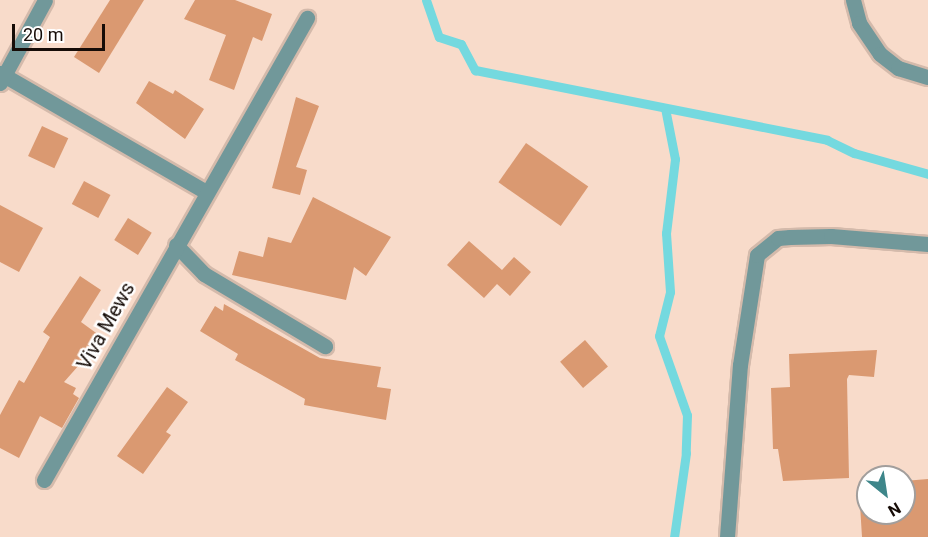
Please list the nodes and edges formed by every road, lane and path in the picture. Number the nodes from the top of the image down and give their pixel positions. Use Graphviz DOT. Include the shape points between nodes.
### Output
graph roads {
  1 [pos="45,0"];
  2 [pos="854,2"];
  3 [pos="307,18"];
  4 [pos="1,77"];
  5 [pos="928,77"];
  6 [pos="206,192"];
  7 [pos="928,244"];
  8 [pos="176,245"];
  9 [pos="325,346"];
  10 [pos="44,480"];
  11 [pos="727,537"];
  1 -- 4 [label="street"];
  2 -- 5 [label="street" via="868,39 880,54 898,68"];
  3 -- 6 [label="street, Viva Mews"];
  4 -- 6 [label="street"];
  6 -- 8 [label="street, Viva Mews"];
  7 -- 11 [label="street" via="831,236 790,237 778,238 757,255 740,365"];
  8 -- 9 [label="street" via="204,273"];
  8 -- 10 [label="street, Viva Mews"];
}
